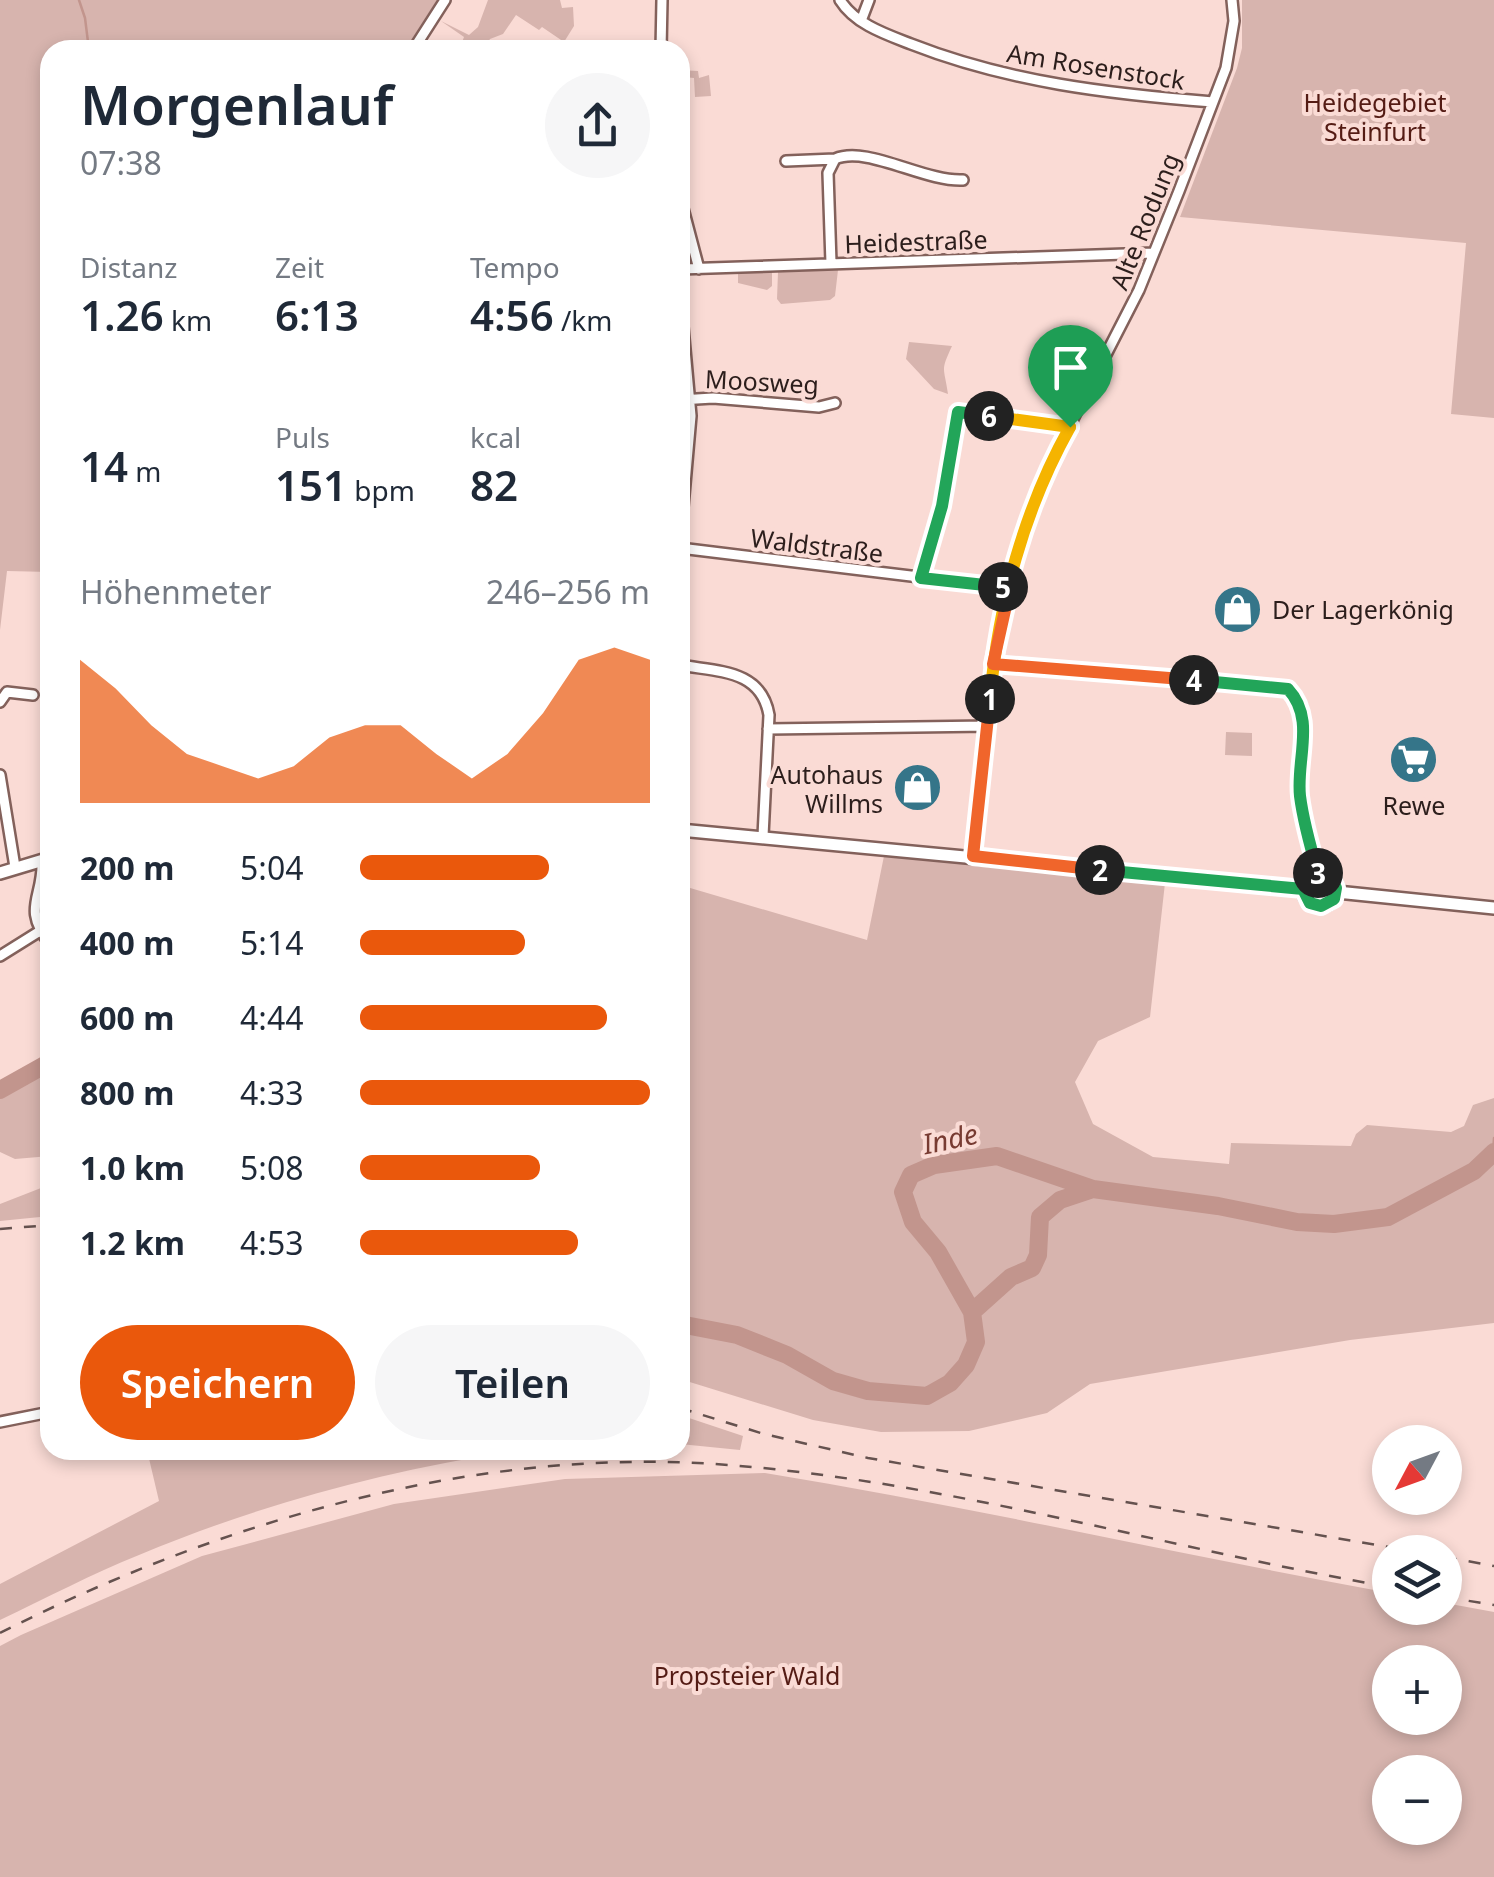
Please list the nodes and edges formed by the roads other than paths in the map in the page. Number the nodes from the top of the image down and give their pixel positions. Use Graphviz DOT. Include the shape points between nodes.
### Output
graph roads {
  1 [pos="445,0"];
  2 [pos="662,0"];
  3 [pos="840,0"];
  4 [pos="868,0"];
  5 [pos="1232,0"];
  6 [pos="861,21"];
  7 [pos="419,40"];
  8 [pos="662,40"];
  9 [pos="1213,102"];
  10 [pos="835,159"];
  11 [pos="786,161"];
  12 [pos="963,180"];
  13 [pos="690,234"];
  14 [pos="1154,253"];
  15 [pos="832,263"];
  16 [pos="690,268"];
  17 [pos="699,268"];
  18 [pos="690,399"];
  19 [pos="834,404"];
  20 [pos="1070,427"];
  21 [pos="690,546"];
  22 [pos="921,578"];
  23 [pos="1010,588"];
  24 [pos="993,664"];
  25 [pos="690,668"];
  26 [pos="33,696"];
  27 [pos="0,702"];
  28 [pos="988,726"];
  29 [pos="768,729"];
  30 [pos="0,775"];
  31 [pos="690,831"];
  32 [pos="763,836"];
  33 [pos="973,856"];
  34 [pos="40,860"];
  35 [pos="14,867"];
  36 [pos="0,873"];
  37 [pos="1317,873"];
  38 [pos="40,887"];
  39 [pos="1303,889"];
  40 [pos="1336,892"];
  41 [pos="1494,908"];
  42 [pos="40,932"];
  43 [pos="0,956"];
  44 [pos="40,1414"];
  45 [pos="0,1422"];
  1 -- 7 [label="street"];
  2 -- 8 [label="street"];
  3 -- 6 [label="street, Am Rosenstock"];
  4 -- 6 [label="street"];
  5 -- 9 [label="street, Alte Rodung" via="1232,40"];
  6 -- 9 [label="street, Am Rosenstock" via="946,58 1042,83"];
  9 -- 14 [label="street, Alte Rodung"];
  10 -- 11 [label="street"];
  10 -- 12 [label="street" via="856,156"];
  10 -- 15 [label="street" via="828,173"];
  13 -- 17 [label="street"];
  14 -- 15 [label="street, Heidestraße"];
  14 -- 20 [label="street, Alte Rodung"];
  15 -- 17 [label="street, Heidestraße"];
  16 -- 17 [label="street, Heidestraße"];
  18 -- 19 [label="street, Moosweg"];
  20 -- 22 [label="street" via="958,412"];
  20 -- 23 [label="street, Alte Rodung" via="1039,492"];
  21 -- 22 [label="street, Waldstraße"];
  22 -- 23 [label="street, Waldstraße"];
  23 -- 24 [label="street, Alte Rodung"];
  24 -- 28 [label="street, Alte Rodung"];
  24 -- 37 [label="street" via="1288,689 1302,708 1300,793"];
  25 -- 29 [label="street" via="756,685 766,699"];
  26 -- 27 [label="street" via="7,692"];
  28 -- 29 [label="street"];
  28 -- 33 [label="street, Alte Rodung"];
  29 -- 32 [label="street"];
  30 -- 35 [label="street"];
  31 -- 32 [label="main road"];
  32 -- 33 [label="main road"];
  33 -- 39 [label="main road"];
  34 -- 35 [label="main road"];
  35 -- 36 [label="main road"];
  37 -- 39 [label="main road"];
  37 -- 40 [label="main road" via="1332,878"];
  38 -- 42 [label="street" via="32,904"];
  39 -- 40 [label="main road" via="1310,903 1321,906"];
  40 -- 41 [label="main road"];
  42 -- 43 [label="street"];
  44 -- 45 [label="street"];
}
